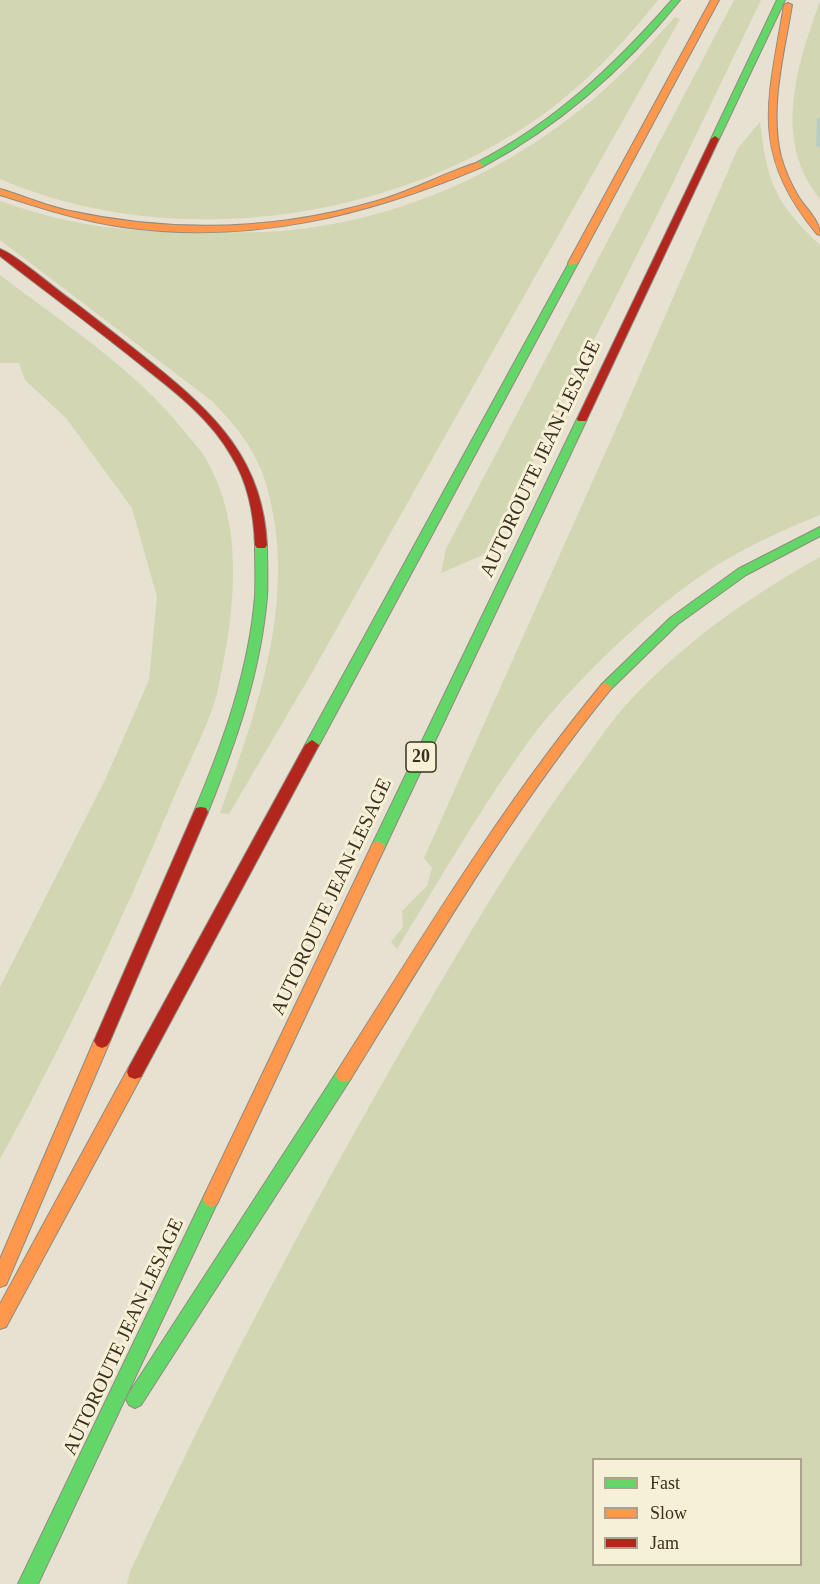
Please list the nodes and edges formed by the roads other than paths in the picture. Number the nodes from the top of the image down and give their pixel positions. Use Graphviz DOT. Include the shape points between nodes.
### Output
graph roads {
  1 [pos="676,0"];
  2 [pos="715,0"];
  3 [pos="780,0"];
  4 [pos="789,0"];
  5 [pos="0,192"];
  6 [pos="820,231"];
  7 [pos="0,252"];
  8 [pos="820,531"];
  9 [pos="0,1278"];
  10 [pos="0,1322"];
  11 [pos="62,1514"];
  12 [pos="27,1584"];
  1 -- 5 [label="highway" via="618,65 558,118 479,166 394,202 303,222 182,229 77,216"];
  2 -- 10 [label="highway"];
  3 -- 11 [label="highway, AUTOROUTE JEAN-LESAGE / 20"];
  4 -- 6 [label="highway" via="771,130 785,184"];
  7 -- 9 [label="highway" via="157,372 217,428 236,454 253,495 259,519 262,571 248,671 216,771"];
  8 -- 11 [label="highway" via="762,559 682,613 607,683 575,720 475,861 377,1022"];
  11 -- 12 [label="highway, AUTOROUTE JEAN-LESAGE / 20"];
}
